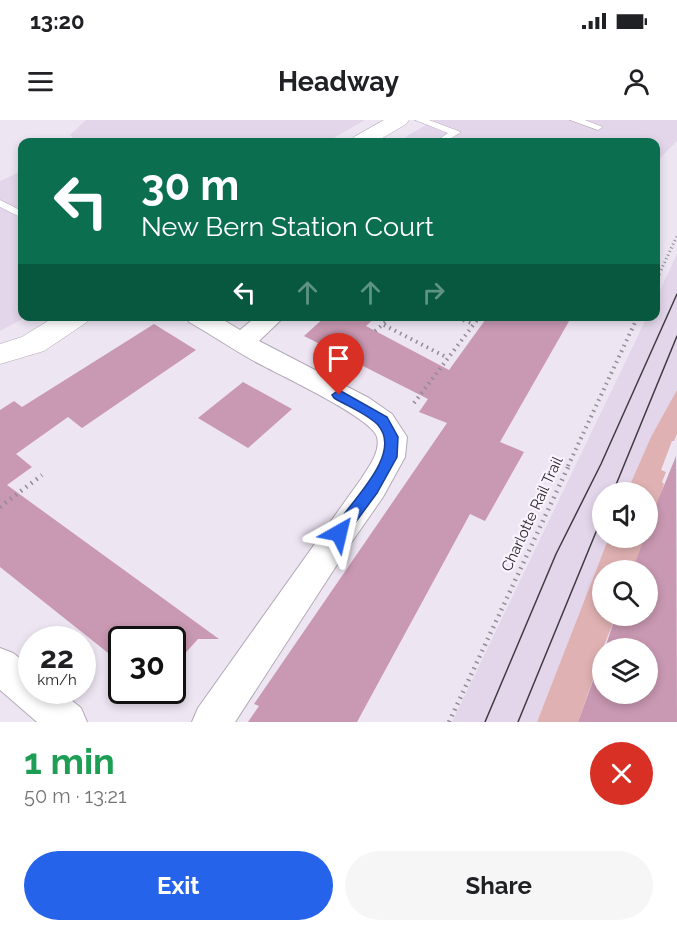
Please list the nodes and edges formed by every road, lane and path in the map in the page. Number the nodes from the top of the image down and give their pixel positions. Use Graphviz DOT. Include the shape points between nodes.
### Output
graph roads {
  1 [pos="399,120"];
  2 [pos="420,120"];
  3 [pos="575,120"];
  4 [pos="598,127"];
  5 [pos="372,138"];
  6 [pos="446,138"];
  7 [pos="0,203"];
  8 [pos="18,213"];
  9 [pos="677,236"];
  10 [pos="660,272"];
  11 [pos="69,321"];
  12 [pos="206,321"];
  13 [pos="267,321"];
  14 [pos="388,321"];
  15 [pos="464,321"];
  16 [pos="477,321"];
  17 [pos="636,321"];
  18 [pos="384,325"];
  19 [pos="474,325"];
  20 [pos="375,331"];
  21 [pos="241,342"];
  22 [pos="33,344"];
  23 [pos="0,354"];
  24 [pos="448,358"];
  25 [pos="0,378"];
  26 [pos="414,403"];
  27 [pos="42,475"];
  28 [pos="0,507"];
  29 [pos="0,666"];
  30 [pos="67,722"];
  31 [pos="212,722"];
  32 [pos="449,722"];
  1 -- 5 [label="main road"];
  2 -- 6 [label="lane" via="456,132"];
  3 -- 4 [label="lane"];
  7 -- 8 [label="lane"];
  9 -- 10 [label="path"];
  11 -- 22 [label="main road"];
  12 -- 21 [label="street"];
  13 -- 21 [label="street"];
  14 -- 18 [label="path"];
  15 -- 19 [label="path"];
  16 -- 19 [label="path"];
  17 -- 32 [label="path, Charlotte Rail Trail"];
  18 -- 20 [label="path"];
  18 -- 24 [label="path"];
  19 -- 24 [label="path"];
  21 -- 31 [label="street" via="359,405 382,421 392,437 390,457 372,488"];
  22 -- 23 [label="main road"];
  22 -- 25 [label="main road"];
  24 -- 26 [label="path"];
  27 -- 28 [label="path"];
  29 -- 30 [label="street"];
}
